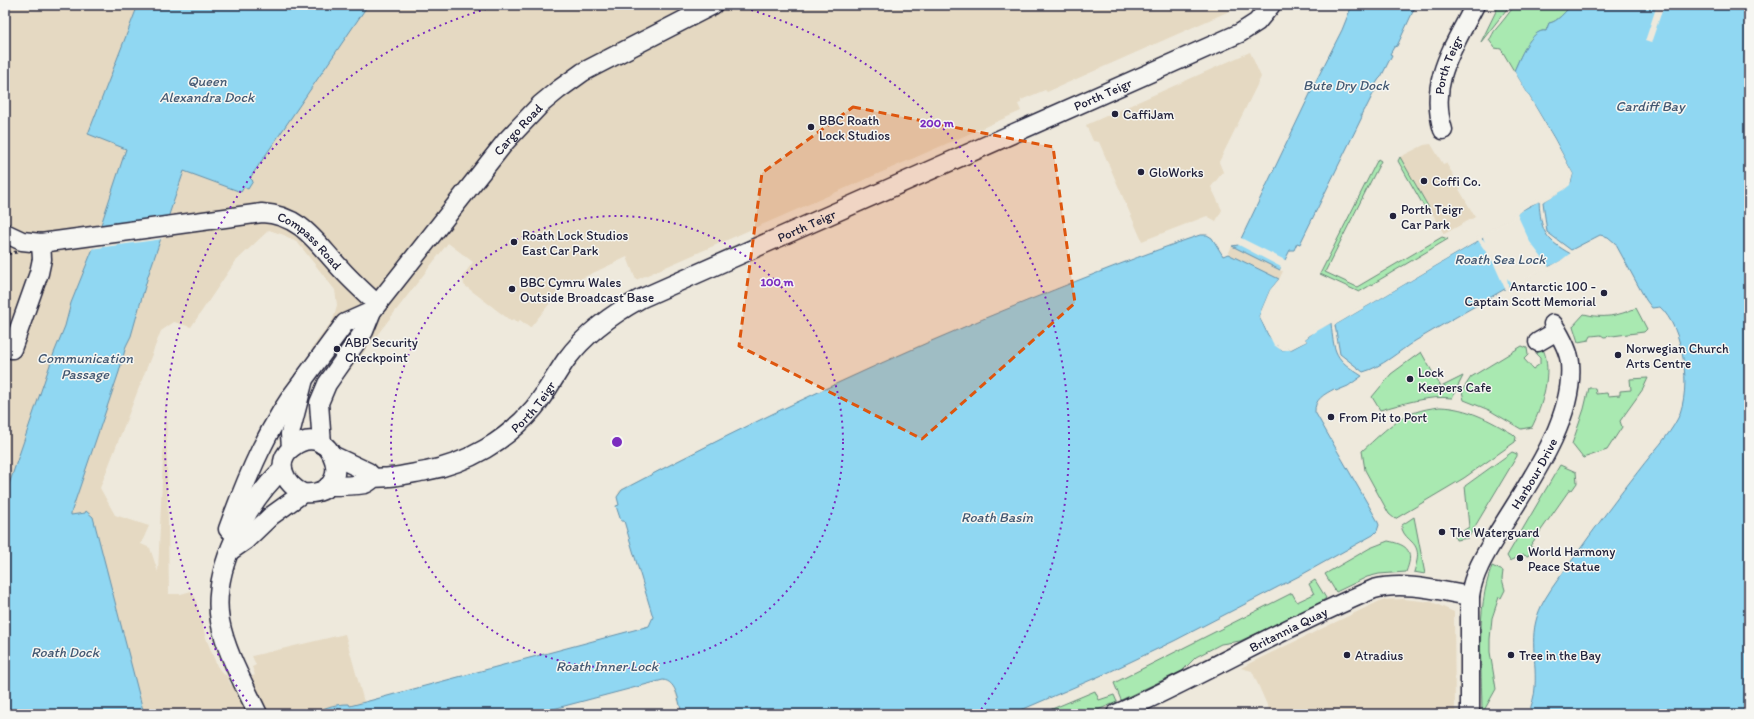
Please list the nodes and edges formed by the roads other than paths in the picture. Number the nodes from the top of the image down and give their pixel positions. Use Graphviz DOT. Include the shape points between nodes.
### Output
graph roads {
  1 [pos="713,5"];
  2 [pos="1270,5"];
  3 [pos="1475,5"];
  4 [pos="1443,130"];
  5 [pos="5,233"];
  6 [pos="41,243"];
  7 [pos="374,308"];
  8 [pos="1538,342"];
  9 [pos="12,349"];
  10 [pos="304,379"];
  11 [pos="291,448"];
  12 [pos="328,450"];
  13 [pos="283,469"];
  14 [pos="374,478"];
  15 [pos="328,486"];
  16 [pos="303,493"];
  17 [pos="230,552"];
  18 [pos="1470,596"];
  19 [pos="258,714"];
  20 [pos="1116,714"];
  21 [pos="1470,714"];
  1 -- 7 [label="street, Cargo Road" via="582,72 541,104 506,141"];
  2 -- 14 [label="street, Porth Teigr" via="1256,22 1240,33 634,302 602,322 582,340 531,411 492,445 468,459 439,468 390,478"];
  3 -- 4 [label="street, Porth Teigr" via="1438,88 1438,105"];
  5 -- 6 [label="street" via="22,241"];
  6 -- 7 [label="street, Compass Road" via="262,213 273,214 299,224 307,231"];
  6 -- 9 [label="street" via="42,259 39,273"];
  7 -- 10 [label="street" via="345,323"];
  7 -- 12 [label="street" via="364,331 327,384 319,402"];
  8 -- 18 [label="street, Harbour Drive" via="1555,327 1570,361 1570,384 1562,418 1548,449 1485,556 1474,578"];
  10 -- 11 [label="street" via="290,434"];
  10 -- 17 [label="street" via="280,414 238,501 227,531"];
  11 -- 12 [label="street" via="306,441 314,441"];
  11 -- 13 [label="street"];
  12 -- 14 [label="street" via="368,472"];
  12 -- 15 [label="street" via="336,469"];
  13 -- 16 [label="street" via="289,484"];
  13 -- 17 [label="street" via="259,494"];
  14 -- 15 [label="street, Porth Teigr" via="367,484"];
  15 -- 16 [label="street" via="312,494"];
  16 -- 17 [label="street" via="271,516"];
  17 -- 19 [label="street" via="221,584 220,622"];
  18 -- 20 [label="street, Britannia Quay" via="1410,587 1387,586 1374,589"];
  18 -- 21 [label="street, Harbour Drive"];
}
